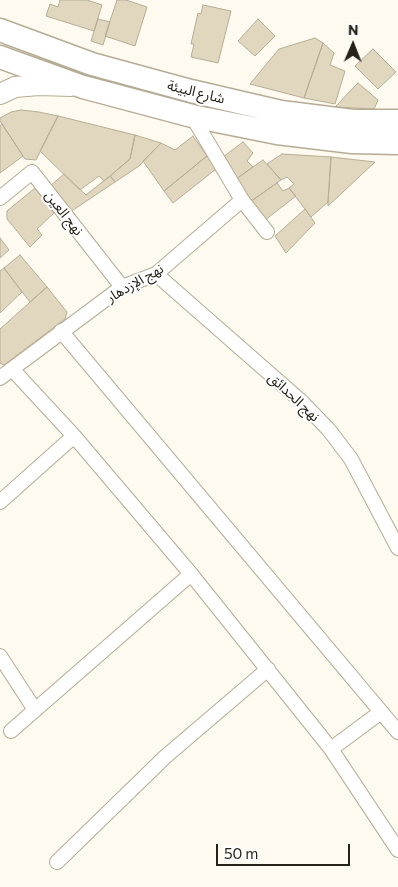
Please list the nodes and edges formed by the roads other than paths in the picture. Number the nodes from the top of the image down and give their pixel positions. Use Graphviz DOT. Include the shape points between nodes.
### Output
graph roads {
  1 [pos="0,30"];
  2 [pos="0,57"];
  3 [pos="83,87"];
  4 [pos="0,94"];
  5 [pos="192,116"];
  6 [pos="398,121"];
  7 [pos="398,143"];
  8 [pos="0,198"];
  9 [pos="242,200"];
  10 [pos="267,232"];
  11 [pos="156,274"];
  12 [pos="122,286"];
  13 [pos="61,331"];
  14 [pos="12,369"];
  15 [pos="0,378"];
  16 [pos="74,436"];
  17 [pos="0,502"];
  18 [pos="398,548"];
  19 [pos="191,574"];
  20 [pos="0,656"];
  21 [pos="268,670"];
  22 [pos="35,710"];
  23 [pos="382,712"];
  24 [pos="11,731"];
  25 [pos="398,732"];
  26 [pos="331,749"];
  27 [pos="398,850"];
  28 [pos="57,862"];
  1 -- 6 [label="main road, شارع البيئة" via="92,64 281,112 353,121"];
  2 -- 3 [label="main road, شارع البيئة"];
  3 -- 4 [label="street" via="38,85 15,87"];
  3 -- 5 [label="main road, شارع البيئة"];
  5 -- 7 [label="main road, شارع البيئة" via="277,133 352,142"];
  5 -- 9 [label="street"];
  8 -- 12 [label="street, نهج العين" via="32,172"];
  9 -- 10 [label="street"];
  9 -- 11 [label="street, نهج الإزدهار"];
  11 -- 12 [label="street, نهج الإزدهار"];
  11 -- 18 [label="street, نهج الحدائق" via="330,430 351,459"];
  12 -- 13 [label="street, نهج الإزدهار"];
  13 -- 14 [label="street, نهج الإزدهار"];
  13 -- 23 [label="street"];
  14 -- 15 [label="street, نهج الإزدهار"];
  14 -- 16 [label="street"];
  16 -- 17 [label="street"];
  16 -- 19 [label="street"];
  19 -- 21 [label="street"];
  19 -- 22 [label="street"];
  20 -- 22 [label="street"];
  21 -- 26 [label="street"];
  21 -- 28 [label="street" via="165,757"];
  22 -- 24 [label="street"];
  23 -- 25 [label="street"];
  23 -- 26 [label="street"];
  26 -- 27 [label="street"];
}
